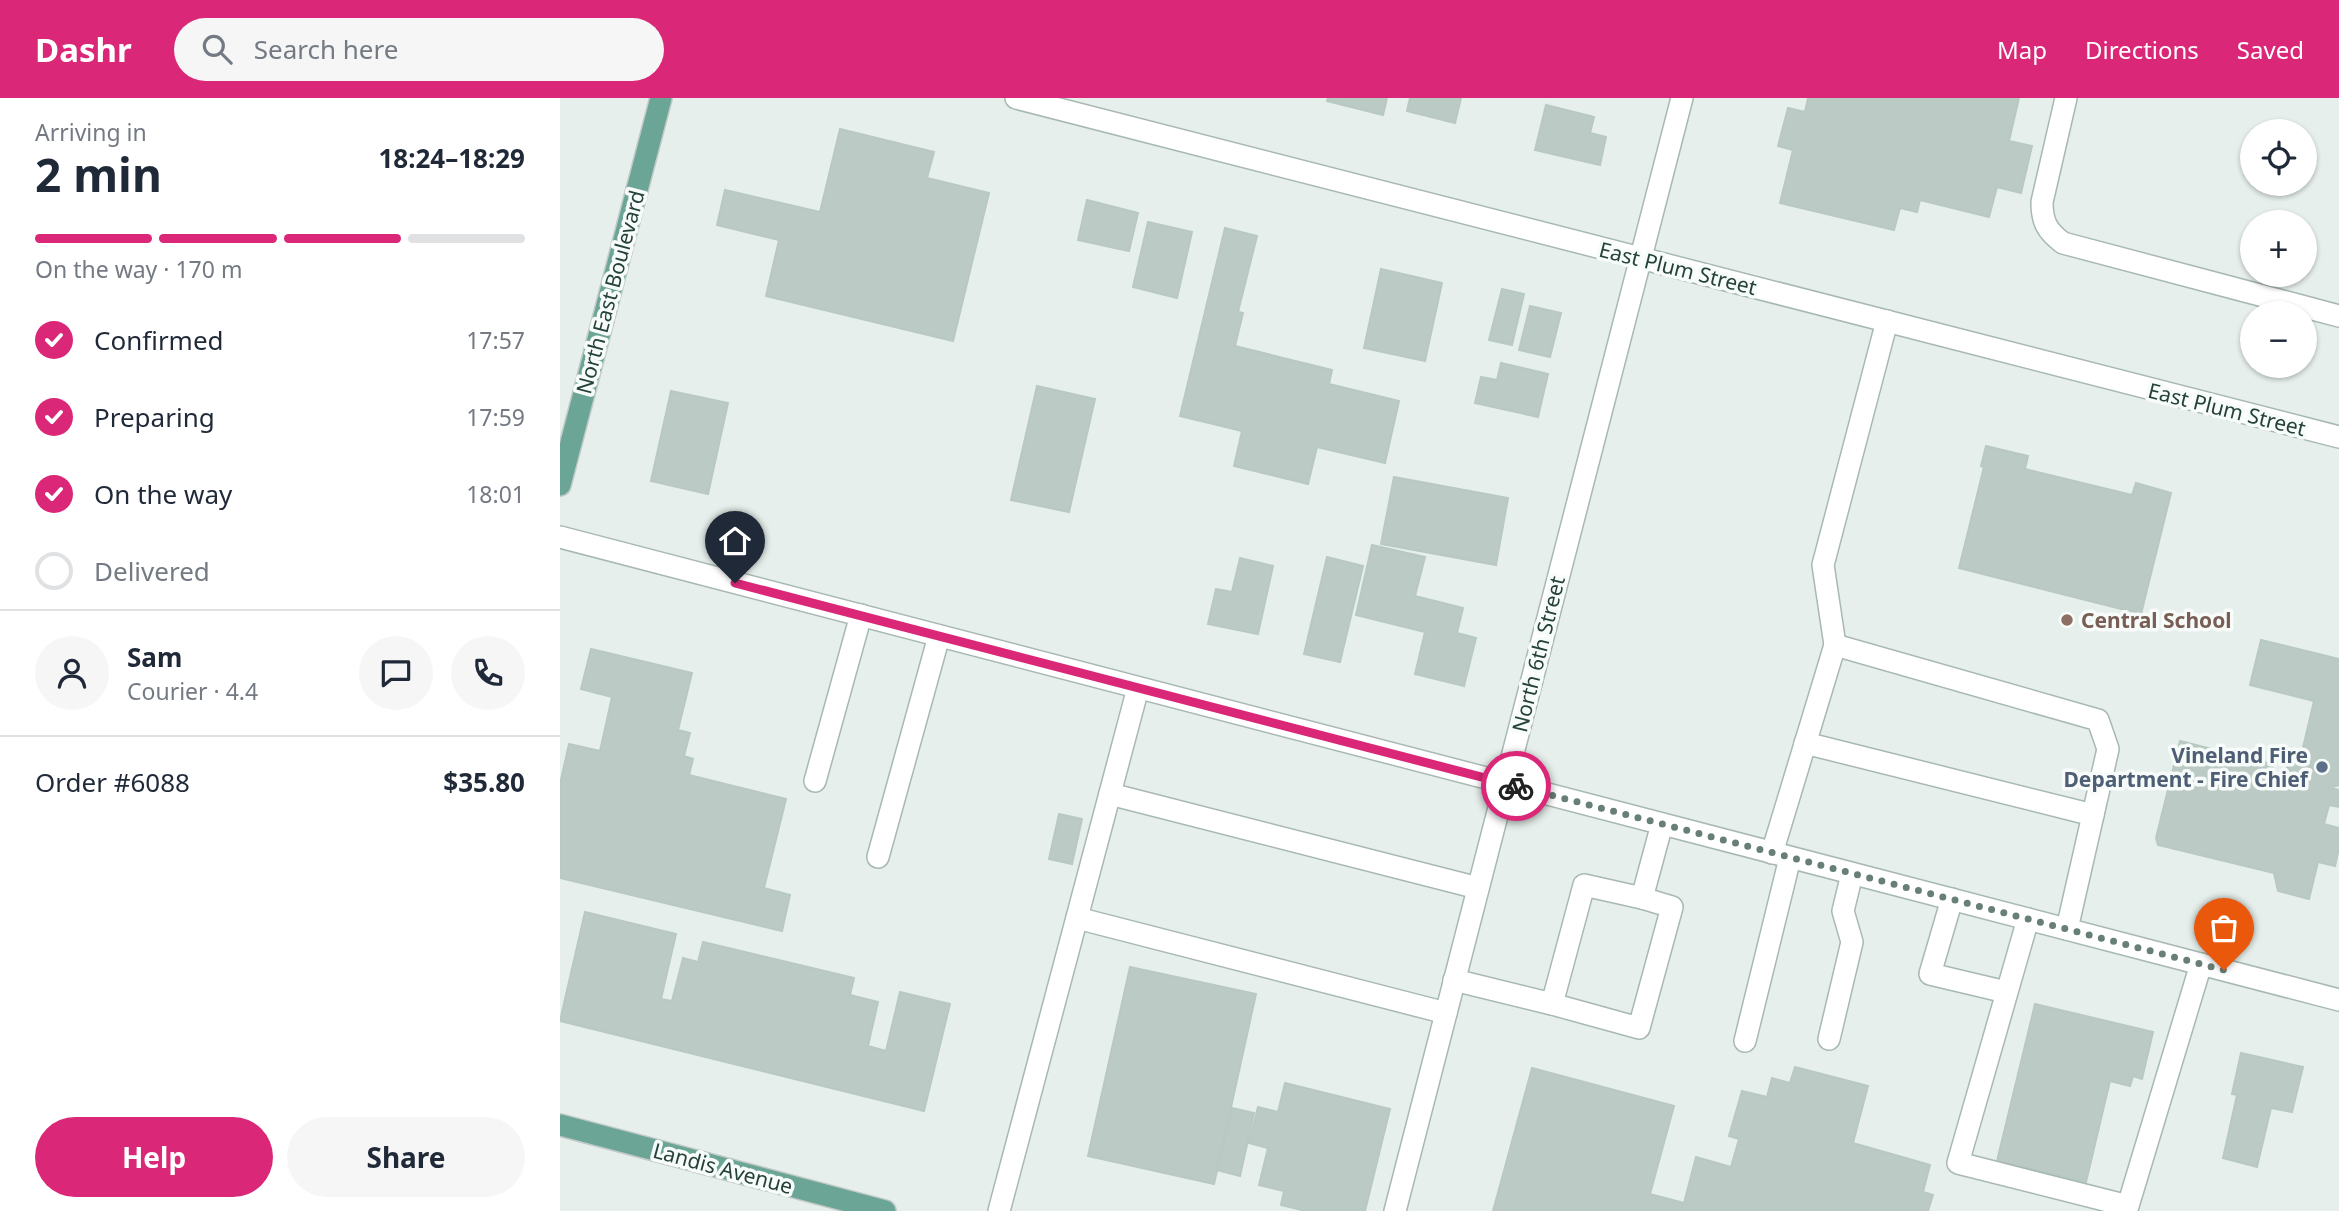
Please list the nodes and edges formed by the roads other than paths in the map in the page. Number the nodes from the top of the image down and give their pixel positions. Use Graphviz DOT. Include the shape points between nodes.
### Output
graph roads {
  1 [pos="661,98"];
  2 [pos="1016,98"];
  3 [pos="1682,98"];
  4 [pos="2066,98"];
  5 [pos="1641,258"];
  6 [pos="2339,316"];
  7 [pos="1886,321"];
  8 [pos="2339,438"];
  9 [pos="560,485"];
  10 [pos="560,537"];
  11 [pos="861,615"];
  12 [pos="939,636"];
  13 [pos="1835,645"];
  14 [pos="1138,688"];
  15 [pos="1805,743"];
  16 [pos="815,781"];
  17 [pos="1505,783"];
  18 [pos="1110,793"];
  19 [pos="2093,815"];
  20 [pos="1662,824"];
  21 [pos="1781,855"];
  22 [pos="878,857"];
  23 [pos="1852,874"];
  24 [pos="1478,888"];
  25 [pos="1642,898"];
  26 [pos="1952,899"];
  27 [pos="1077,918"];
  28 [pos="2028,919"];
  29 [pos="2067,929"];
  30 [pos="2201,964"];
  31 [pos="1454,980"];
  32 [pos="2006,992"];
  33 [pos="2339,1000"];
  34 [pos="1552,1004"];
  35 [pos="1446,1013"];
  36 [pos="1829,1039"];
  37 [pos="1745,1041"];
  38 [pos="560,1125"];
  39 [pos="885,1211"];
  40 [pos="999,1211"];
  41 [pos="1395,1211"];
  1 -- 9 [label="main road, North East Boulevard"];
  2 -- 5 [label="street, East Plum Street"];
  3 -- 5 [label="street, North 6th Street"];
  4 -- 6 [label="street" via="2042,202 2042,219 2049,233 2063,243"];
  5 -- 7 [label="street, East Plum Street"];
  5 -- 17 [label="street, North 6th Street"];
  7 -- 8 [label="street, East Plum Street"];
  7 -- 13 [label="street" via="1823,565"];
  10 -- 11 [label="street"];
  11 -- 12 [label="street"];
  11 -- 16 [label="street"];
  12 -- 14 [label="street"];
  12 -- 22 [label="street"];
  13 -- 15 [label="street"];
  13 -- 19 [label="street" via="2098,720 2108,749"];
  14 -- 17 [label="street"];
  14 -- 18 [label="street"];
  15 -- 19 [label="street"];
  15 -- 21 [label="street"];
  17 -- 20 [label="street"];
  17 -- 24 [label="street, North 6th Street"];
  18 -- 24 [label="street"];
  18 -- 27 [label="street"];
  19 -- 29 [label="street"];
  20 -- 21 [label="street"];
  20 -- 25 [label="street"];
  21 -- 23 [label="street"];
  21 -- 37 [label="street"];
  23 -- 26 [label="street"];
  23 -- 36 [label="street" via="1843,911 1852,942"];
  24 -- 31 [label="street, North 6th Street"];
  25 -- 34 [label="street" via="1584,885"];
  25 -- 34 [label="street" via="1672,907 1639,1028"];
  26 -- 28 [label="street"];
  26 -- 32 [label="street" via="1930,974"];
  27 -- 35 [label="street"];
  27 -- 40 [label="street"];
  28 -- 29 [label="street"];
  28 -- 32 [label="street"];
  29 -- 30 [label="street"];
  30 -- 32 [label="street" via="2129,1206 1958,1163"];
  30 -- 33 [label="street"];
  31 -- 34 [label="street"];
  31 -- 35 [label="street, North 6th Street"];
  35 -- 41 [label="street, North 6th Street"];
  38 -- 39 [label="main road, Landis Avenue"];
}
